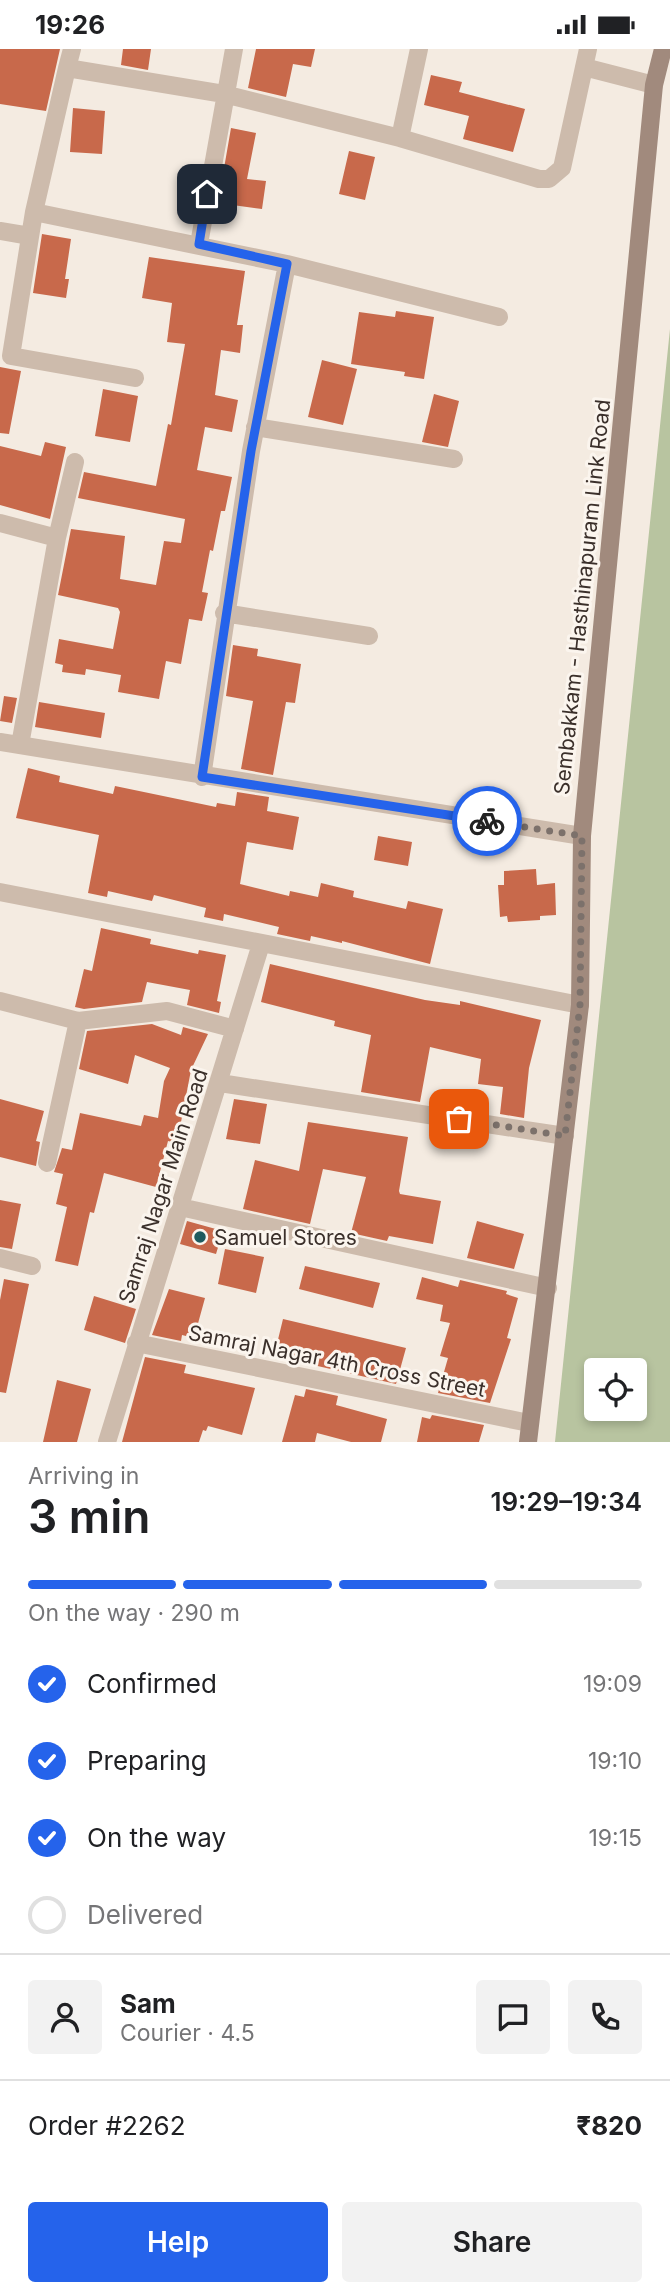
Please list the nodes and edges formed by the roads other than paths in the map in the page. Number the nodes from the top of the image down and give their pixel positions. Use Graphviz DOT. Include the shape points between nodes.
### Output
graph roads {
  1 [pos="72,49"];
  2 [pos="234,49"];
  3 [pos="419,49"];
  4 [pos="663,49"];
  5 [pos="586,58"];
  6 [pos="67,68"];
  7 [pos="654,85"];
  8 [pos="224,94"];
  9 [pos="400,138"];
  10 [pos="34,212"];
  11 [pos="0,232"];
  12 [pos="30,236"];
  13 [pos="199,244"];
  14 [pos="287,264"];
  15 [pos="499,317"];
  16 [pos="6,355"];
  17 [pos="135,378"];
  18 [pos="255,427"];
  19 [pos="454,459"];
  20 [pos="75,462"];
  21 [pos="0,523"];
  22 [pos="57,538"];
  23 [pos="224,613"];
  24 [pos="369,636"];
  25 [pos="0,742"];
  26 [pos="20,745"];
  27 [pos="202,777"];
  28 [pos="582,836"];
  29 [pos="0,892"];
  30 [pos="261,944"];
  31 [pos="0,1001"];
  32 [pos="580,1005"];
  33 [pos="78,1021"];
  34 [pos="235,1029"];
  35 [pos="220,1083"];
  36 [pos="565,1136"];
  37 [pos="47,1163"];
  38 [pos="180,1207"];
  39 [pos="0,1258"];
  40 [pos="32,1266"];
  41 [pos="548,1288"];
  42 [pos="136,1343"];
  43 [pos="529,1423"];
  44 [pos="107,1442"];
  45 [pos="528,1442"];
  1 -- 6 [label="street"];
  2 -- 8 [label="street"];
  3 -- 9 [label="street"];
  4 -- 7 [label="street, Sembakkam - Hasthinapuram Link Road"];
  5 -- 7 [label="street"];
  5 -- 9 [label="street" via="562,168 550,179"];
  6 -- 8 [label="street"];
  6 -- 10 [label="street"];
  7 -- 28 [label="street, Sembakkam - Hasthinapuram Link Road"];
  8 -- 9 [label="street"];
  8 -- 13 [label="street"];
  10 -- 12 [label="street"];
  10 -- 13 [label="street"];
  11 -- 12 [label="street"];
  12 -- 16 [label="street"];
  13 -- 14 [label="street"];
  14 -- 15 [label="street"];
  14 -- 18 [label="street"];
  16 -- 17 [label="street"];
  18 -- 19 [label="street"];
  18 -- 23 [label="street"];
  20 -- 22 [label="street"];
  21 -- 22 [label="street"];
  22 -- 26 [label="street"];
  23 -- 24 [label="street"];
  23 -- 27 [label="street"];
  25 -- 26 [label="street"];
  26 -- 27 [label="street"];
  27 -- 28 [label="street"];
  28 -- 32 [label="street, Sembakkam - Hasthinapuram Link Road"];
  29 -- 30 [label="street"];
  30 -- 32 [label="street"];
  30 -- 34 [label="street, Samraj Nagar Main Road"];
  31 -- 33 [label="street"];
  32 -- 36 [label="street, Sembakkam - Hasthinapuram Link Road"];
  33 -- 34 [label="street" via="167,1011"];
  33 -- 37 [label="street"];
  34 -- 35 [label="street, Samraj Nagar Main Road"];
  35 -- 36 [label="street"];
  35 -- 38 [label="street, Samraj Nagar Main Road"];
  36 -- 41 [label="street, Sembakkam - Hasthinapuram Link Road"];
  38 -- 41 [label="street"];
  38 -- 42 [label="street, Samraj Nagar Main Road"];
  39 -- 40 [label="street"];
  41 -- 43 [label="street, Sembakkam - Hasthinapuram Link Road"];
  42 -- 43 [label="street, Samraj Nagar 4th Cross Street"];
  42 -- 44 [label="street, Samraj Nagar Main Road"];
  43 -- 45 [label="street, Sembakkam - Hasthinapuram Link Road"];
}
